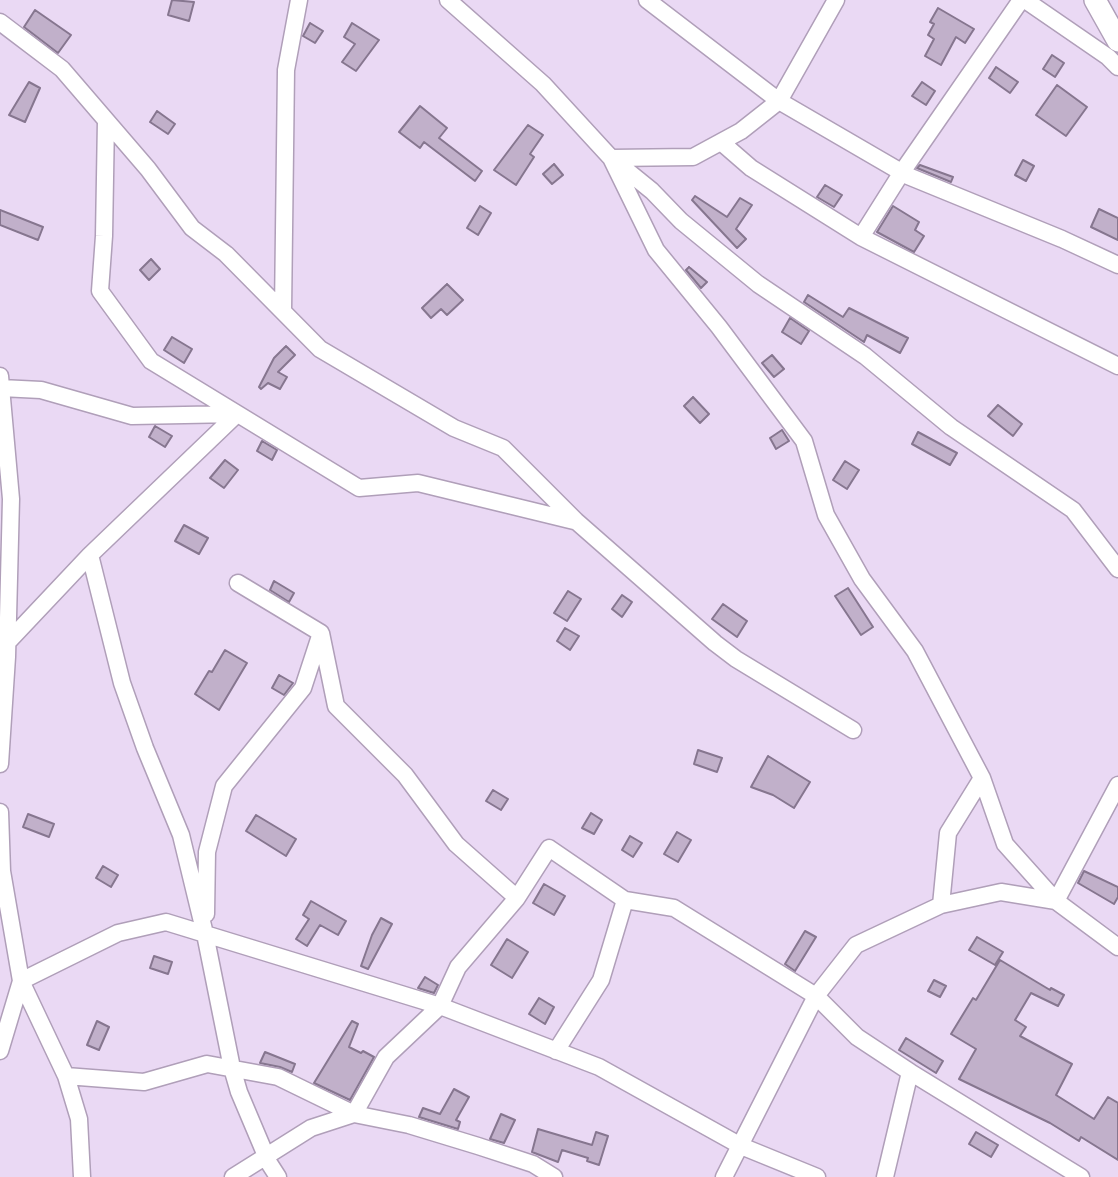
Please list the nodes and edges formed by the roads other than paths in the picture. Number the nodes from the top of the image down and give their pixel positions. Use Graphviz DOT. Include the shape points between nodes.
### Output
graph roads {
  1 [pos="299,0"];
  2 [pos="448,0"];
  3 [pos="647,0"];
  4 [pos="836,0"];
  5 [pos="1023,0"];
  6 [pos="1095,0"];
  7 [pos="0,22"];
  8 [pos="1118,41"];
  9 [pos="1118,67"];
  10 [pos="779,101"];
  11 [pos="106,120"];
  12 [pos="721,142"];
  13 [pos="611,158"];
  14 [pos="902,172"];
  15 [pos="861,237"];
  16 [pos="1118,265"];
  17 [pos="283,311"];
  18 [pos="1118,366"];
  19 [pos="1,382"];
  20 [pos="237,414"];
  21 [pos="576,521"];
  22 [pos="90,555"];
  23 [pos="1118,569"];
  24 [pos="238,583"];
  25 [pos="321,633"];
  26 [pos="4,645"];
  27 [pos="853,730"];
  28 [pos="0,764"];
  29 [pos="982,778"];
  30 [pos="1118,785"];
  31 [pos="0,812"];
  32 [pos="1,868"];
  33 [pos="517,898"];
  34 [pos="625,900"];
  35 [pos="1056,901"];
  36 [pos="941,905"];
  37 [pos="205,934"];
  38 [pos="1118,947"];
  39 [pos="21,981"];
  40 [pos="816,996"];
  41 [pos="440,1006"];
  42 [pos="0,1051"];
  43 [pos="556,1051"];
  44 [pos="232,1068"];
  45 [pos="910,1072"];
  46 [pos="66,1076"];
  47 [pos="354,1114"];
  48 [pos="741,1146"];
  49 [pos="266,1156"];
  50 [pos="82,1177"];
  51 [pos="233,1177"];
  52 [pos="278,1177"];
  53 [pos="554,1177"];
  54 [pos="724,1177"];
  55 [pos="817,1177"];
  56 [pos="885,1177"];
  57 [pos="1081,1177"];
  1 -- 17 [label="street" via="286,70"];
  2 -- 13 [label="street" via="543,84"];
  3 -- 10 [label="street"];
  4 -- 10 [label="street"];
  5 -- 9 [label="street"];
  5 -- 14 [label="street"];
  6 -- 8 [label="street"];
  7 -- 11 [label="street" via="62,68"];
  10 -- 12 [label="street"];
  10 -- 14 [label="street"];
  11 -- 17 [label="street" via="192,228 226,254"];
  11 -- 20 [label="street" via="100,291 151,361"];
  12 -- 13 [label="street" via="693,157"];
  12 -- 15 [label="street" via="751,169"];
  13 -- 23 [label="street" via="758,284 865,356 951,427 1073,510"];
  13 -- 29 [label="street" via="656,250 804,441 826,515 862,579 915,651"];
  14 -- 15 [label="street"];
  14 -- 16 [label="street"];
  15 -- 18 [label="street"];
  17 -- 21 [label="street" via="320,349 366,378 454,428 503,448"];
  19 -- 20 [label="street" via="132,416"];
  19 -- 26 [label="street" via="10,499"];
  20 -- 21 [label="street" via="359,488 418,483"];
  20 -- 22 [label="street"];
  21 -- 27 [label="street" via="736,659"];
  22 -- 26 [label="street"];
  22 -- 37 [label="street" via="122,683 181,835"];
  24 -- 25 [label="street"];
  25 -- 33 [label="street" via="336,706 405,775 456,844"];
  25 -- 37 [label="street" via="303,688 224,786 207,852"];
  26 -- 28 [label="street"];
  29 -- 35 [label="street" via="1005,844"];
  29 -- 36 [label="street" via="948,832"];
  30 -- 35 [label="street"];
  31 -- 32 [label="street"];
  32 -- 39 [label="street"];
  33 -- 34 [label="street" via="550,848"];
  33 -- 41 [label="street" via="458,967"];
  34 -- 40 [label="street" via="674,908"];
  34 -- 43 [label="street" via="601,980"];
  35 -- 36 [label="street" via="1001,892"];
  35 -- 38 [label="street"];
  36 -- 40 [label="street" via="856,945"];
  37 -- 39 [label="street" via="166,922 118,933"];
  37 -- 41 [label="street"];
  37 -- 44 [label="street"];
  39 -- 42 [label="street"];
  39 -- 46 [label="street"];
  40 -- 45 [label="street" via="857,1037"];
  40 -- 48 [label="street"];
  41 -- 43 [label="street"];
  41 -- 47 [label="street" via="386,1057"];
  43 -- 48 [label="street" via="599,1067"];
  44 -- 46 [label="street" via="207,1063 144,1082"];
  44 -- 47 [label="street" via="278,1077"];
  44 -- 49 [label="street"];
  45 -- 56 [label="street"];
  45 -- 57 [label="street"];
  46 -- 50 [label="street" via="79,1119"];
  47 -- 49 [label="street" via="311,1129"];
  47 -- 53 [label="street" via="478,1146 533,1164"];
  48 -- 54 [label="street"];
  48 -- 55 [label="street"];
  49 -- 51 [label="street"];
  49 -- 52 [label="street"];
}
